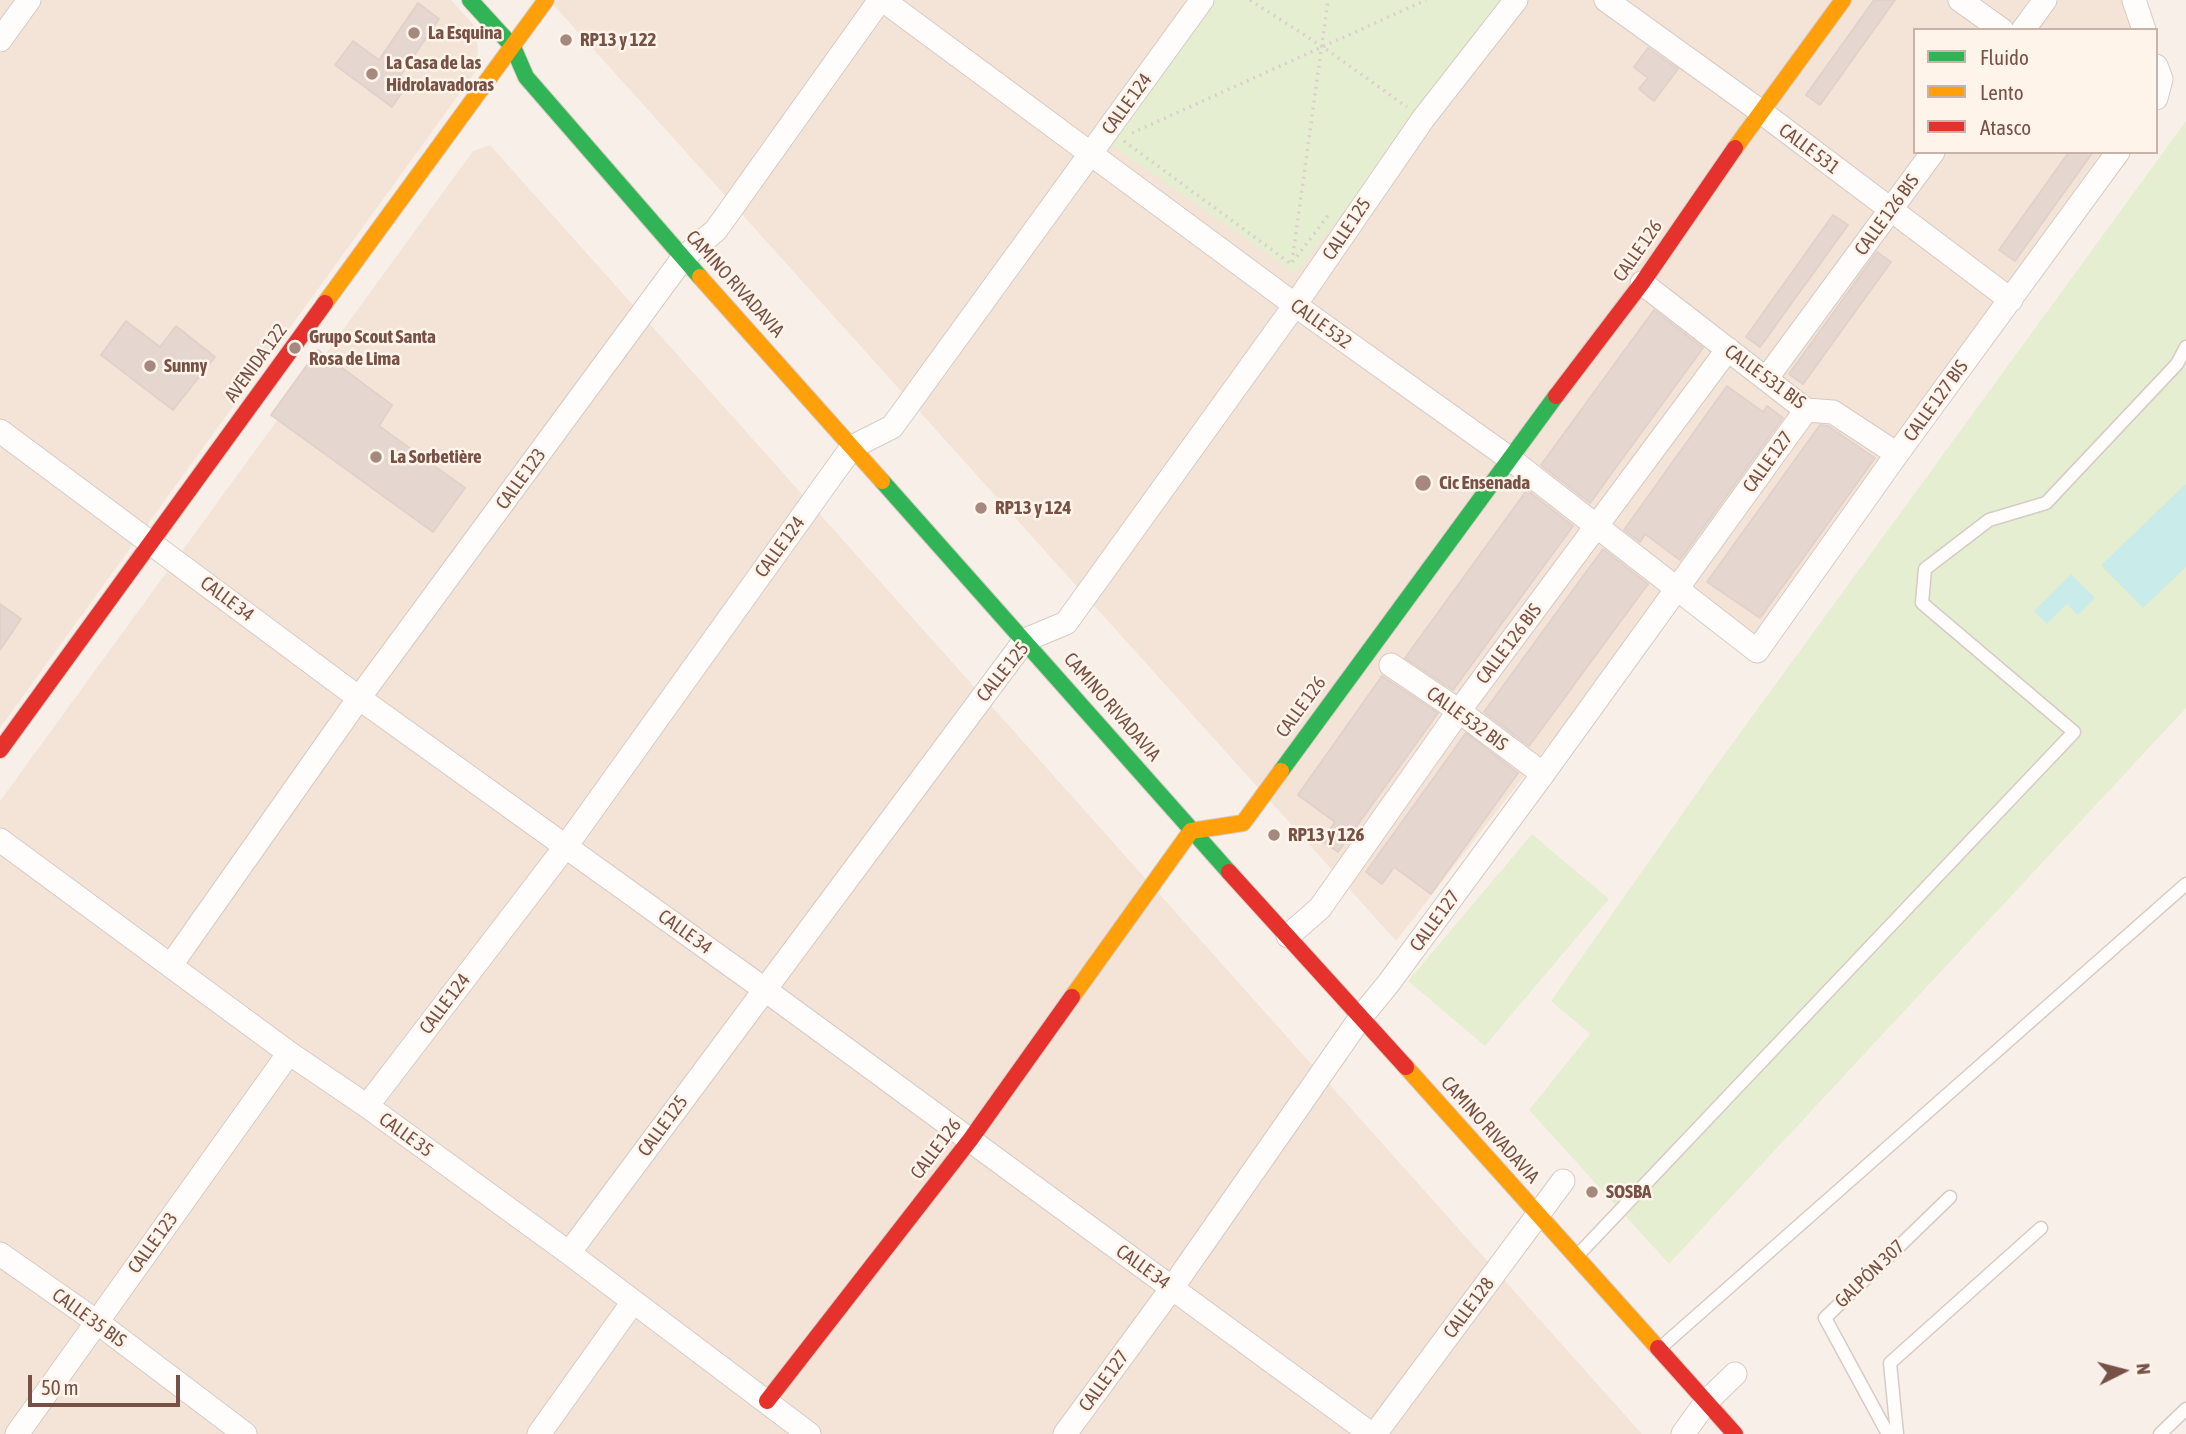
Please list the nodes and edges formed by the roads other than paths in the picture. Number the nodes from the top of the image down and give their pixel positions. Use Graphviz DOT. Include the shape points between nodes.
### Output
graph roads {
  1 [pos="29,0"];
  2 [pos="470,0"];
  3 [pos="546,0"];
  4 [pos="881,0"];
  5 [pos="1202,0"];
  6 [pos="1516,0"];
  7 [pos="1606,0"];
  8 [pos="1843,0"];
  9 [pos="1959,0"];
  10 [pos="2045,0"];
  11 [pos="2134,0"];
  12 [pos="1999,28"];
  13 [pos="2024,28"];
  14 [pos="2143,28"];
  15 [pos="0,40"];
  16 [pos="513,47"];
  17 [pos="1760,111"];
  18 [pos="1932,154"];
  19 [pos="2117,154"];
  20 [pos="1091,155"];
  21 [pos="1891,210"];
  22 [pos="683,258"];
  23 [pos="1642,283"];
  24 [pos="2011,300"];
  25 [pos="1295,305"];
  26 [pos="2186,347"];
  27 [pos="1728,349"];
  28 [pos="1766,379"];
  29 [pos="1806,410"];
  30 [pos="0,431"];
  31 [pos="852,447"];
  32 [pos="1897,454"];
  33 [pos="1508,458"];
  34 [pos="1596,527"];
  35 [pos="152,542"];
  36 [pos="1677,588"];
  37 [pos="1025,640"];
  38 [pos="1757,651"];
  39 [pos="1391,665"];
  40 [pos="359,698"];
  41 [pos="1459,711"];
  42 [pos="0,750"];
  43 [pos="1543,774"];
  44 [pos="1191,831"];
  45 [pos="0,840"];
  46 [pos="566,846"];
  47 [pos="2186,884"];
  48 [pos="1288,936"];
  49 [pos="171,965"];
  50 [pos="764,989"];
  51 [pos="1361,1017"];
  52 [pos="289,1053"];
  53 [pos="367,1106"];
  54 [pos="970,1140"];
  55 [pos="1563,1181"];
  56 [pos="1950,1197"];
  57 [pos="1538,1215"];
  58 [pos="2041,1228"];
  59 [pos="569,1253"];
  60 [pos="0,1254"];
  61 [pos="1576,1257"];
  62 [pos="1172,1288"];
  63 [pos="633,1303"];
  64 [pos="97,1322"];
  65 [pos="1659,1349"];
  66 [pos="1735,1374"];
  67 [pos="766,1401"];
  68 [pos="1706,1402"];
  69 [pos="2186,1409"];
  70 [pos="17,1434"];
  71 [pos="245,1434"];
  72 [pos="538,1434"];
  73 [pos="809,1434"];
  74 [pos="1065,1434"];
  75 [pos="1373,1434"];
  76 [pos="1683,1434"];
  77 [pos="1735,1434"];
  78 [pos="1888,1434"];
  79 [pos="1897,1434"];
  80 [pos="2160,1434"];
  1 -- 15 [label="street"];
  2 -- 16 [label="main road, CAMINO RIVADAVIA"];
  3 -- 16 [label="main road, AVENIDA 122"];
  4 -- 20 [label="street, CALLE 532"];
  4 -- 22 [label="street, CALLE 123" via="716,230"];
  5 -- 20 [label="street, CALLE 124"];
  6 -- 25 [label="street, CALLE 125" via="1423,118"];
  7 -- 17 [label="street, CALLE 531"];
  8 -- 17 [label="main road, CALLE 126"];
  9 -- 12 [label="street"];
  10 -- 13 [label="street"];
  11 -- 14 [label="street"];
  16 -- 22 [label="main road, CAMINO RIVADAVIA" via="526,77"];
  16 -- 35 [label="main road, AVENIDA 122"];
  17 -- 21 [label="street, CALLE 531"];
  17 -- 23 [label="main road, CALLE 126"];
  18 -- 21 [label="street, CALLE 126 BIS"];
  19 -- 24 [label="street, CALLE 127 BIS"];
  20 -- 25 [label="street, CALLE 532"];
  20 -- 31 [label="street, CALLE 124" via="892,427"];
  21 -- 24 [label="street, CALLE 531"];
  21 -- 28 [label="street, CALLE 126 BIS"];
  22 -- 31 [label="main road, CAMINO RIVADAVIA"];
  22 -- 40 [label="street, CALLE 123"];
  23 -- 27 [label="street, CALLE 531 BIS"];
  23 -- 33 [label="main road, CALLE 126"];
  24 -- 32 [label="street, CALLE 127 BIS"];
  25 -- 33 [label="street, CALLE 532"];
  25 -- 37 [label="street, CALLE 125" via="1066,622"];
  26 -- 61 [label="lane" via="2177,364 2046,503 1989,520 1925,569 1922,603 2074,732"];
  27 -- 28 [label="street, CALLE 531 BIS"];
  27 -- 34 [label="street, CALLE 126 BIS"];
  28 -- 29 [label="street, CALLE 531 BIS"];
  29 -- 32 [label="street, CALLE 531 BIS" via="1833,412"];
  29 -- 36 [label="street, CALLE 127"];
  30 -- 35 [label="street, CALLE 34"];
  31 -- 37 [label="main road, CAMINO RIVADAVIA"];
  31 -- 46 [label="street, CALLE 124"];
  32 -- 38 [label="street, CALLE 127 BIS"];
  33 -- 34 [label="street, CALLE 532"];
  33 -- 44 [label="main road, CALLE 126" via="1243,823"];
  34 -- 36 [label="street, CALLE 532"];
  34 -- 41 [label="street, CALLE 126 BIS"];
  35 -- 40 [label="street, CALLE 34"];
  35 -- 42 [label="main road, AVENIDA 122"];
  36 -- 38 [label="street, CALLE 532"];
  36 -- 43 [label="street, CALLE 127"];
  37 -- 44 [label="main road, CAMINO RIVADAVIA"];
  37 -- 50 [label="street, CALLE 125"];
  39 -- 41 [label="street, CALLE 532 BIS"];
  40 -- 46 [label="street, CALLE 34"];
  40 -- 49 [label="street, CALLE 123"];
  41 -- 43 [label="street, CALLE 532 BIS"];
  41 -- 48 [label="street, CALLE 126 BIS" via="1320,908"];
  43 -- 51 [label="street, CALLE 127"];
  44 -- 48 [label="main road, CAMINO RIVADAVIA"];
  44 -- 54 [label="main road, CALLE 126"];
  45 -- 49 [label="street, CALLE 35"];
  46 -- 50 [label="street, CALLE 34"];
  46 -- 53 [label="street, CALLE 124"];
  47 -- 65 [label="lane"];
  48 -- 51 [label="main road, CAMINO RIVADAVIA"];
  49 -- 52 [label="street, CALLE 35"];
  50 -- 54 [label="street, CALLE 34"];
  50 -- 59 [label="street, CALLE 125"];
  51 -- 57 [label="main road, CAMINO RIVADAVIA"];
  51 -- 62 [label="street, CALLE 127"];
  52 -- 53 [label="street, CALLE 35"];
  52 -- 64 [label="street, CALLE 123"];
  53 -- 59 [label="street, CALLE 35"];
  54 -- 62 [label="street, CALLE 34"];
  54 -- 67 [label="main road, CALLE 126"];
  55 -- 57 [label="street, CALLE 128"];
  56 -- 78 [label="lane, GALPÓN 307" via="1825,1318"];
  57 -- 61 [label="main road, CAMINO RIVADAVIA"];
  57 -- 75 [label="street, CALLE 128"];
  58 -- 79 [label="lane" via="1890,1363"];
  59 -- 63 [label="street, CALLE 35"];
  60 -- 64 [label="street, CALLE 35 BIS"];
  61 -- 65 [label="main road, CAMINO RIVADAVIA"];
  62 -- 74 [label="street, CALLE 127"];
  62 -- 75 [label="street, CALLE 34"];
  63 -- 67 [label="street, CALLE 35"];
  63 -- 72 [label="street"];
  64 -- 70 [label="street, CALLE 123"];
  64 -- 71 [label="street, CALLE 35 BIS"];
  65 -- 68 [label="main road, CAMINO RIVADAVIA"];
  66 -- 68 [label="street"];
  67 -- 73 [label="street, CALLE 35"];
  68 -- 76 [label="street"];
  68 -- 77 [label="main road, CAMINO RIVADAVIA"];
  69 -- 80 [label="lane"];
}
